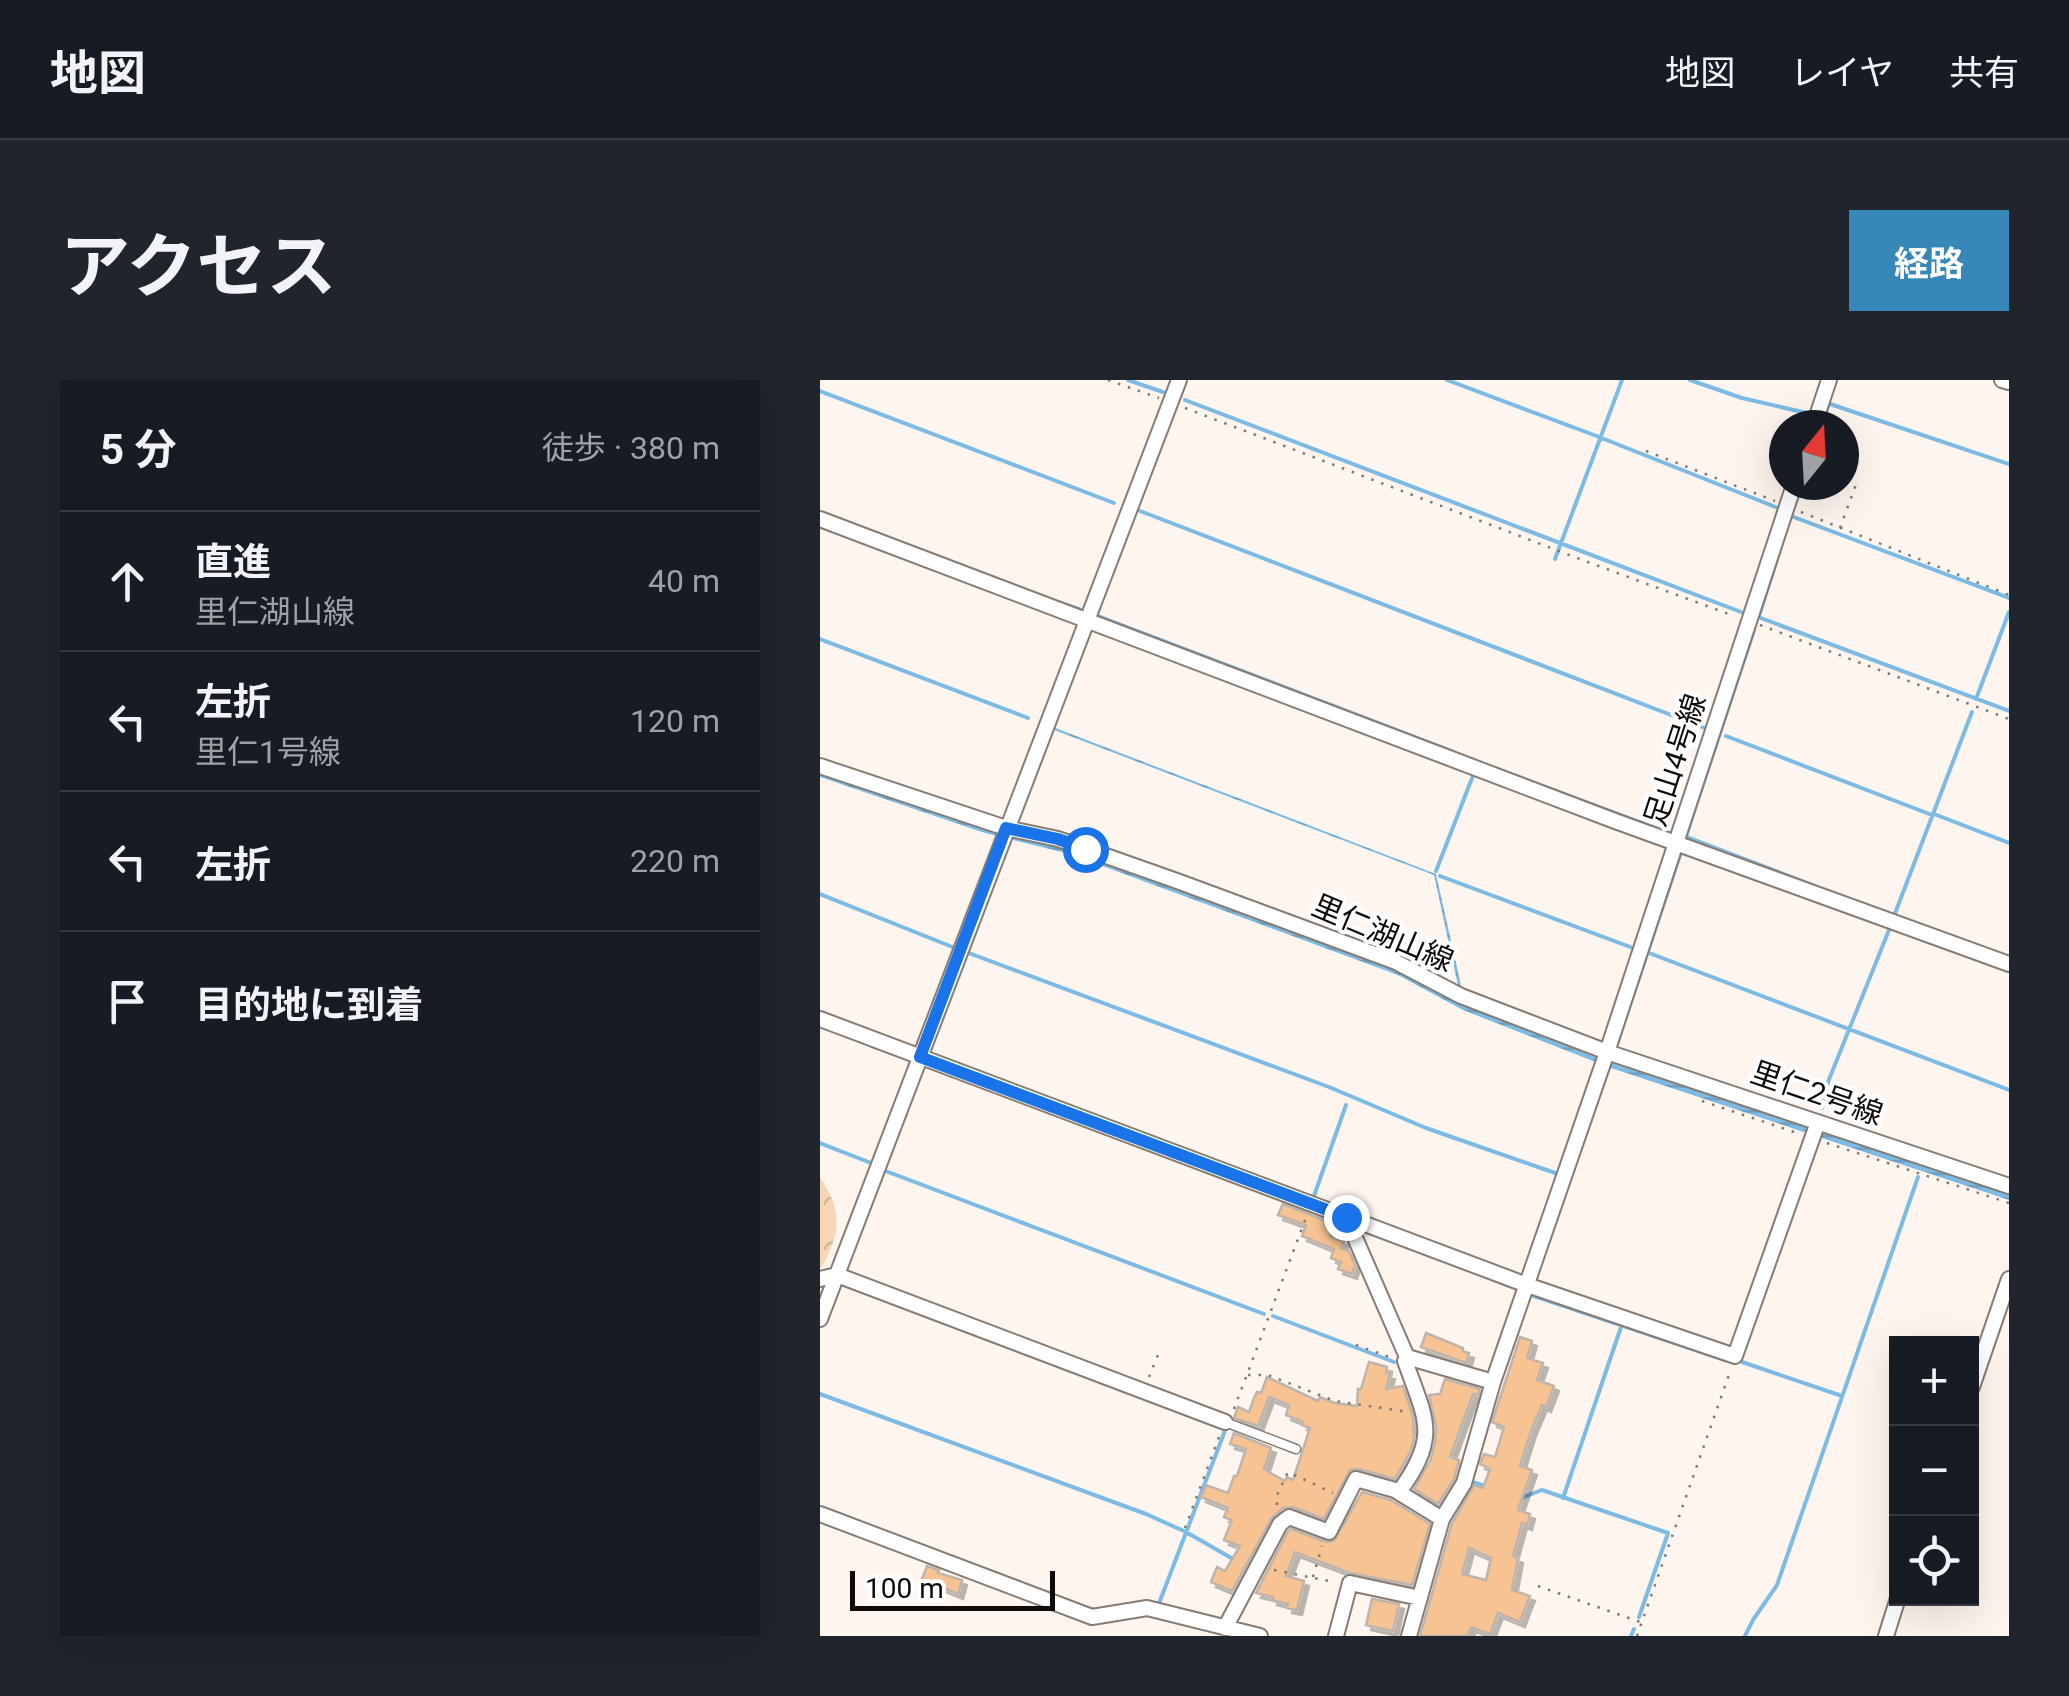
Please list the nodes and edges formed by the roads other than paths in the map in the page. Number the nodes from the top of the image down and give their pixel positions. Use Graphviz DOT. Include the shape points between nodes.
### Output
graph roads {
  1 [pos="1179,380"];
  2 [pos="1829,380"];
  3 [pos="1819,410"];
  4 [pos="1789,500"];
  5 [pos="820,520"];
  6 [pos="1087,620"];
  7 [pos="820,766"];
  8 [pos="1006,828"];
  9 [pos="1677,842"];
  10 [pos="2009,964"];
  11 [pos="820,1019"];
  12 [pos="1607,1052"];
  13 [pos="920,1057"];
  14 [pos="1818,1122"];
  15 [pos="2009,1186"];
  16 [pos="1346,1217"];
  17 [pos="836,1275"];
  18 [pos="820,1278"];
  19 [pos="2009,1278"];
  20 [pos="1526,1285"];
  21 [pos="820,1319"];
  22 [pos="1406,1359"];
  23 [pos="1979,1366"];
  24 [pos="1493,1382"];
  25 [pos="1225,1422"];
  26 [pos="1296,1449"];
  27 [pos="1400,1492"];
  28 [pos="820,1514"];
  29 [pos="1442,1520"];
  30 [pos="1420,1598"];
  31 [pos="1895,1606"];
  32 [pos="1224,1628"];
  33 [pos="1260,1636"];
  34 [pos="1336,1636"];
  35 [pos="1409,1636"];
  36 [pos="1886,1636"];
  1 -- 6 [label="street"];
  2 -- 3 [label="street"];
  4 -- 9 [label="street, 足山4号線"];
  5 -- 6 [label="street"];
  6 -- 8 [label="street"];
  6 -- 9 [label="street"];
  7 -- 8 [label="street, 里仁湖山線"];
  8 -- 12 [label="street, 里仁湖山線" via="1058,839 1396,962 1461,996"];
  8 -- 13 [label="street"];
  9 -- 10 [label="street"];
  9 -- 12 [label="street, 足山4号線"];
  11 -- 13 [label="street"];
  12 -- 14 [label="street, 里仁2号線"];
  12 -- 20 [label="street"];
  13 -- 16 [label="street"];
  13 -- 17 [label="street"];
  14 -- 15 [label="street, 里仁2号線"];
  14 -- 20 [label="street" via="1735,1356"];
  16 -- 20 [label="street"];
  16 -- 22 [label="street"];
  17 -- 18 [label="street"];
  17 -- 21 [label="street"];
  17 -- 25 [label="street"];
  19 -- 23 [label="street"];
  20 -- 24 [label="street"];
  22 -- 24 [label="street"];
  22 -- 27 [label="street" via="1426,1423 1425,1445"];
  24 -- 29 [label="street" via="1464,1483"];
  25 -- 26 [label="lane"];
  27 -- 29 [label="street"];
  27 -- 32 [label="street" via="1356,1479 1330,1532 1288,1517"];
  28 -- 32 [label="street" via="1092,1617 1148,1608"];
  29 -- 30 [label="street"];
  30 -- 34 [label="street" via="1350,1582"];
  30 -- 35 [label="street"];
  31 -- 36 [label="street"];
  32 -- 33 [label="street"];
}
